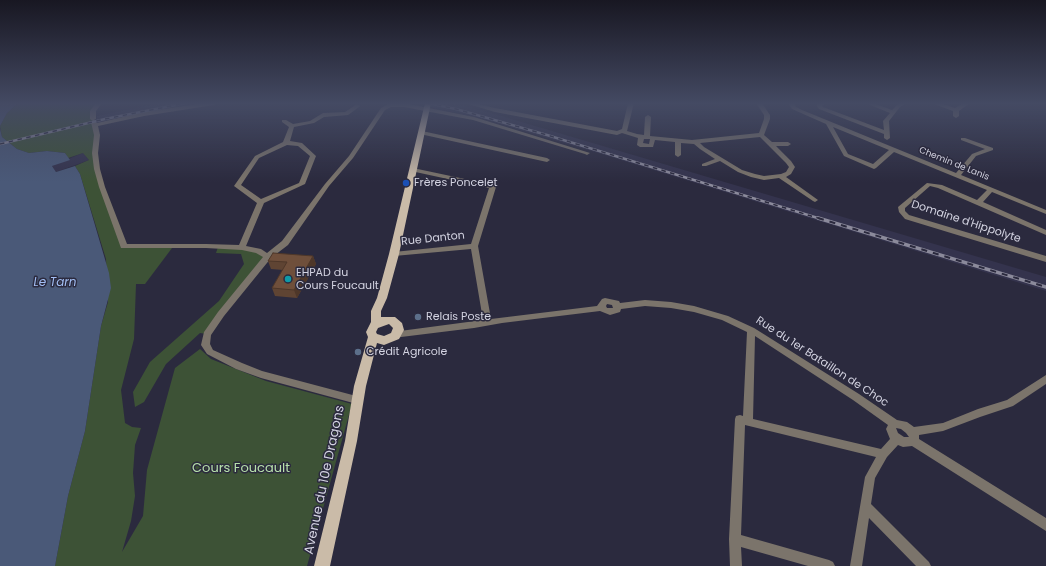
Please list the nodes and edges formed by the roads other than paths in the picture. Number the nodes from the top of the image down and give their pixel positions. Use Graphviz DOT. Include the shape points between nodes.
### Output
graph roads {
  1 [pos="96,129"];
  2 [pos="291,129"];
  3 [pos="369,129"];
  4 [pos="423,129"];
  5 [pos="509,129"];
  6 [pos="596,129"];
  7 [pos="625,129"];
  8 [pos="647,129"];
  9 [pos="763,129"];
  10 [pos="832,129"];
  11 [pos="845,129"];
  12 [pos="878,129"];
  13 [pos="887,129"];
  14 [pos="622,131"];
  15 [pos="422,133"];
  16 [pos="887,133"];
  17 [pos="761,135"];
  18 [pos="647,137"];
  19 [pos="963,139"];
  20 [pos="678,140"];
  21 [pos="696,142"];
  22 [pos="286,143"];
  23 [pos="771,144"];
  24 [pos="788,144"];
  25 [pos="887,147"];
  26 [pos="894,150"];
  27 [pos="587,153"];
  28 [pos="678,156"];
  29 [pos="720,159"];
  30 [pos="548,160"];
  31 [pos="704,165"];
  32 [pos="412,170"];
  33 [pos="957,175"];
  34 [pos="780,176"];
  35 [pos="992,189"];
  36 [pos="815,200"];
  37 [pos="261,202"];
  38 [pos="979,202"];
  39 [pos="1046,212"];
  40 [pos="1046,234"];
  41 [pos="474,246"];
  42 [pos="242,248"];
  43 [pos="394,254"];
  44 [pos="268,256"];
  45 [pos="1046,259"];
  46 [pos="379,308"];
  47 [pos="388,320"];
  48 [pos="488,323"];
  49 [pos="376,324"];
  50 [pos="751,330"];
  51 [pos="393,334"];
  52 [pos="373,337"];
  53 [pos="1046,379"];
  54 [pos="358,400"];
  55 [pos="748,422"];
  56 [pos="895,424"];
  57 [pos="912,436"];
  58 [pos="897,439"];
  59 [pos="883,454"];
  60 [pos="865,506"];
  61 [pos="1046,525"];
  62 [pos="735,540"];
  63 [pos="322,566"];
  64 [pos="736,566"];
  65 [pos="829,566"];
  66 [pos="856,566"];
  67 [pos="925,566"];
  1 -- 42 [label="street" via="97,169 124,246"];
  2 -- 22 [label="street"];
  3 -- 44 [label="street" via="285,243"];
  4 -- 15 [label="main road"];
  5 -- 27 [label="street"];
  6 -- 14 [label="street" via="617,133"];
  7 -- 14 [label="street"];
  8 -- 18 [label="street"];
  9 -- 17 [label="street"];
  10 -- 26 [label="street" via="846,155 874,167"];
  11 -- 25 [label="street, Chemin de Lanis"];
  12 -- 16 [label="street"];
  13 -- 16 [label="street"];
  14 -- 18 [label="street"];
  15 -- 30 [label="street"];
  15 -- 32 [label="main road"];
  16 -- 25 [label="street"];
  17 -- 21 [label="street"];
  17 -- 23 [label="street"];
  18 -- 20 [label="street"];
  19 -- 33 [label="street" via="991,148 974,155"];
  20 -- 21 [label="street"];
  20 -- 28 [label="street"];
  21 -- 29 [label="street"];
  22 -- 37 [label="street" via="257,157 237,186"];
  22 -- 37 [label="street" via="300,144 313,156 302,184"];
  23 -- 24 [label="street"];
  23 -- 34 [label="street" via="792,167 789,172"];
  25 -- 26 [label="street, Chemin de Lanis"];
  26 -- 33 [label="street, Chemin de Lanis"];
  29 -- 31 [label="street"];
  29 -- 34 [label="street" via="753,176"];
  32 -- 41 [label="street" via="493,187"];
  32 -- 43 [label="main road"];
  33 -- 35 [label="street, Chemin de Lanis"];
  34 -- 36 [label="street"];
  35 -- 38 [label="street, Domaine d'Hippolyte"];
  35 -- 39 [label="street, Chemin de Lanis"];
  37 -- 42 [label="street"];
  38 -- 40 [label="street, Domaine d'Hippolyte"];
  38 -- 45 [label="street, Domaine d'Hippolyte" via="929,184 901,207 907,217"];
  41 -- 43 [label="street, Rue Danton"];
  41 -- 48 [label="street"];
  42 -- 44 [label="street"];
  43 -- 46 [label="main road"];
  44 -- 54 [label="street" via="221,314 207,334 205,345 210,352 261,374"];
  46 -- 47 [label="main road"];
  46 -- 49 [label="main road" via="376,311"];
  47 -- 49 [label="main road"];
  47 -- 51 [label="main road" via="394,322"];
  48 -- 50 [label="street, Rue du 1er Bataillon de Choc" via="602,308 606,312 613,312 617,310 617,306 644,303 694,309 725,318"];
  48 -- 51 [label="street"];
  49 -- 52 [label="main road" via="371,332"];
  50 -- 55 [label="street"];
  50 -- 56 [label="street, Rue du 1er Bataillon de Choc"];
  51 -- 52 [label="main road" via="378,340"];
  51 -- 54 [label="main road, Avenue du 10e Dragons" via="373,356"];
  52 -- 54 [label="main road, Avenue du 10e Dragons"];
  53 -- 57 [label="street" via="1010,403"];
  54 -- 63 [label="main road, Avenue du 10e Dragons"];
  55 -- 59 [label="street"];
  55 -- 62 [label="street" via="740,419"];
  56 -- 57 [label="street, Rue du 1er Bataillon de Choc" via="902,425"];
  56 -- 58 [label="street" via="891,429"];
  57 -- 58 [label="street" via="907,443"];
  57 -- 61 [label="street, Rue du 1er Bataillon de Choc"];
  58 -- 59 [label="street"];
  59 -- 60 [label="street" via="870,477"];
  60 -- 66 [label="street"];
  60 -- 67 [label="street"];
  62 -- 64 [label="street"];
  62 -- 65 [label="street"];
}
